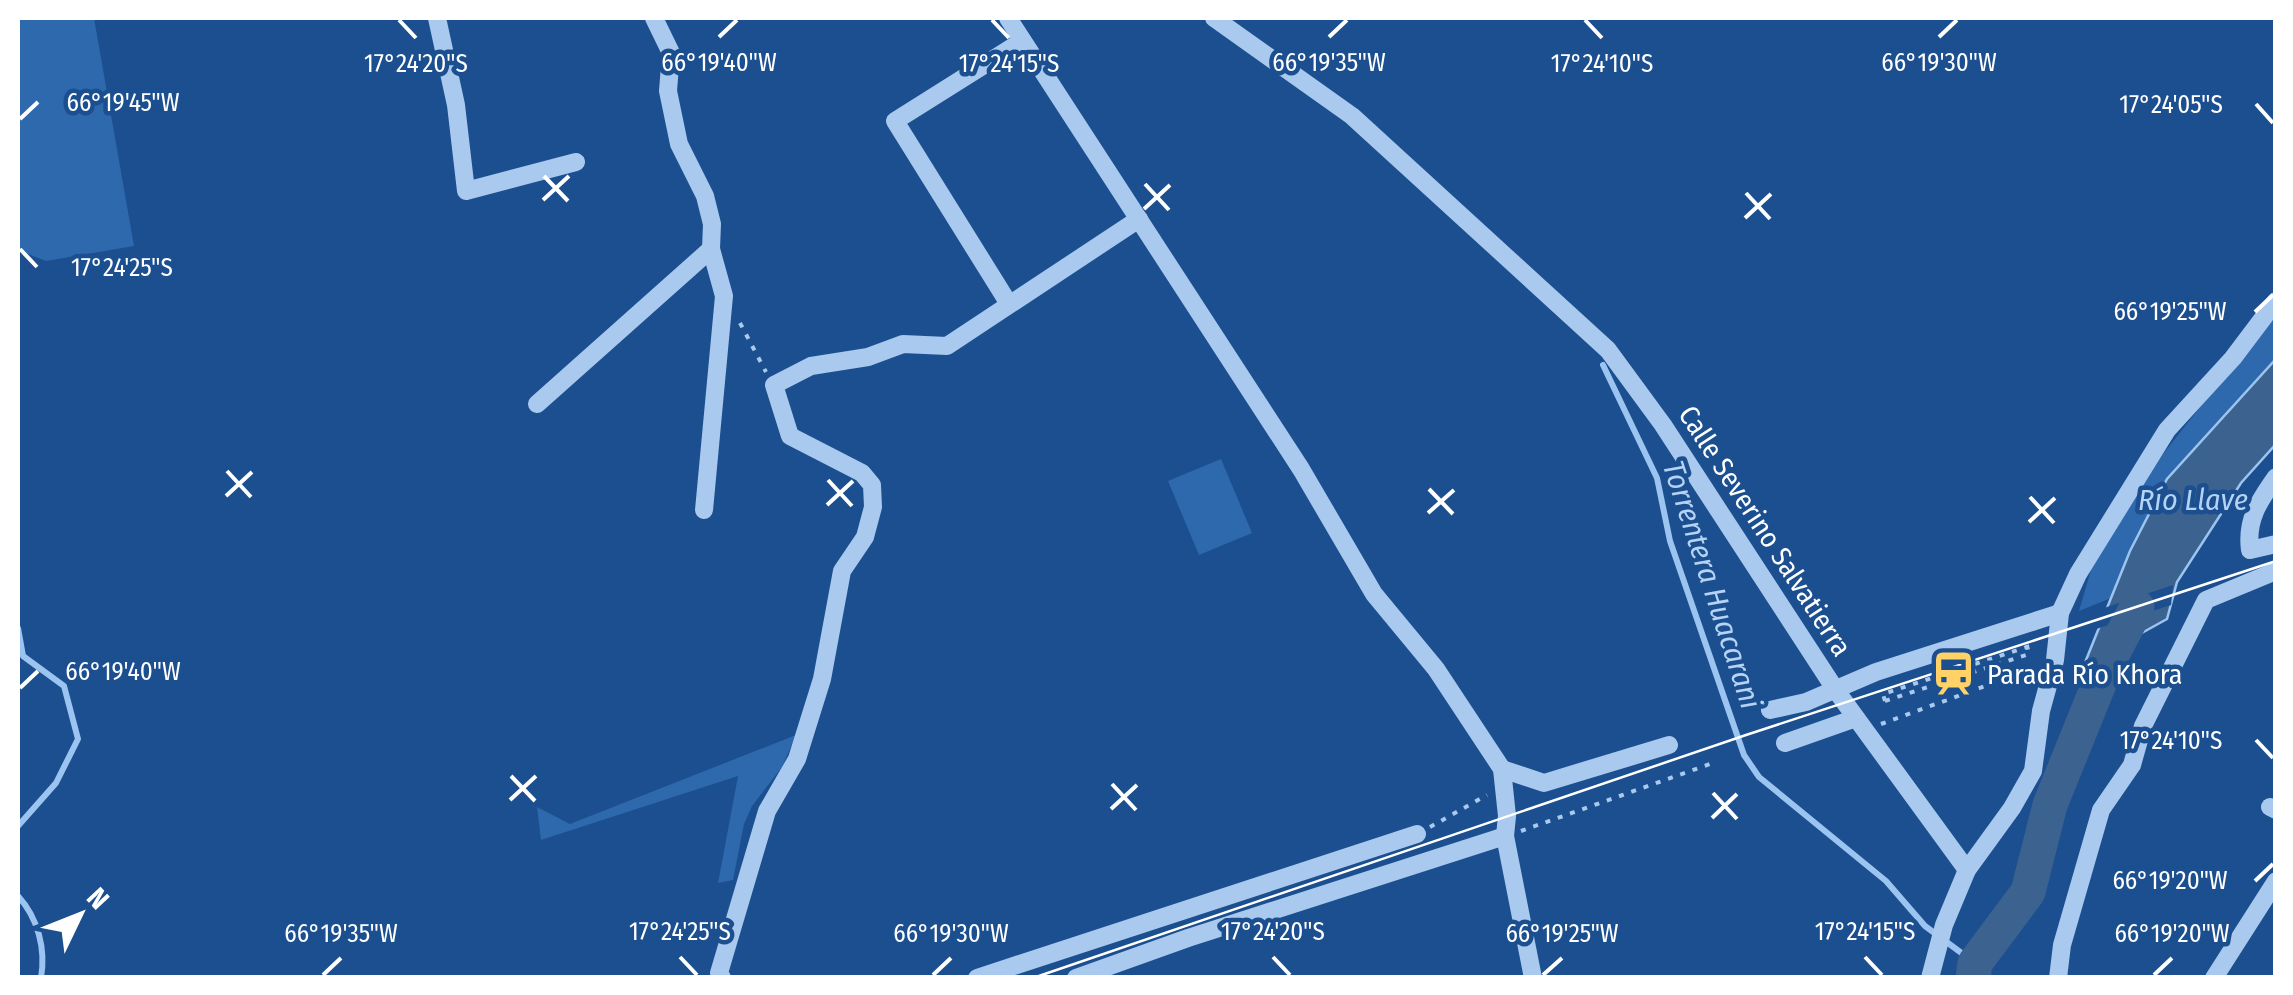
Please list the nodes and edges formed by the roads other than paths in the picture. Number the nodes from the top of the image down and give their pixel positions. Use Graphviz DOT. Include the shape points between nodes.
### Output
graph roads {
  1 [pos="437,18"];
  2 [pos="654,18"];
  3 [pos="1008,18"];
  4 [pos="1214,18"];
  5 [pos="1022,41"];
  6 [pos="576,162"];
  7 [pos="1139,220"];
  8 [pos="712,249"];
  9 [pos="2276,301"];
  10 [pos="1009,304"];
  11 [pos="537,404"];
  12 [pos="2276,477"];
  13 [pos="704,510"];
  14 [pos="2276,544"];
  15 [pos="2276,571"];
  16 [pos="2060,613"];
  17 [pos="1835,689"];
  18 [pos="1770,710"];
  19 [pos="1860,724"];
  20 [pos="1785,743"];
  21 [pos="1668,745"];
  22 [pos="1502,769"];
  23 [pos="1417,834"];
  24 [pos="1505,836"];
  25 [pos="1967,870"];
  26 [pos="2276,882"];
  27 [pos="722,978"];
  28 [pos="977,978"];
  29 [pos="1076,978"];
  30 [pos="1534,978"];
  31 [pos="1930,978"];
  32 [pos="2058,978"];
  33 [pos="2214,978"];
  1 -- 6 [label="street" via="466,191"];
  2 -- 8 [label="street" via="671,53 668,91 679,144 706,196"];
  3 -- 5 [label="street"];
  4 -- 17 [label="street, Calle Severino Salvatierra" via="1352,116 1608,350"];
  5 -- 7 [label="street"];
  5 -- 10 [label="street" via="895,121"];
  7 -- 10 [label="street"];
  7 -- 22 [label="street" via="1374,594 1436,669"];
  8 -- 11 [label="street"];
  8 -- 13 [label="street" via="724,296"];
  9 -- 16 [label="street" via="2167,430"];
  10 -- 27 [label="street" via="947,346 903,344 810,366 774,385 790,436 862,473 872,485 873,507 866,537 842,571 822,679 796,759 767,811"];
  12 -- 14 [label="street" via="2255,507 2248,534 2250,550"];
  15 -- 32 [label="street" via="2206,600 2143,726 2132,766 2101,810"];
  16 -- 17 [label="street"];
  16 -- 25 [label="street" via="2033,771"];
  17 -- 18 [label="street"];
  17 -- 19 [label="street, Calle Severino Salvatierra"];
  19 -- 20 [label="street"];
  19 -- 25 [label="street, Calle Severino Salvatierra"];
  21 -- 22 [label="street" via="1544,784"];
  22 -- 24 [label="street"];
  23 -- 28 [label="street"];
  24 -- 29 [label="street"];
  24 -- 30 [label="street"];
  25 -- 31 [label="street"];
  26 -- 33 [label="street"];
}
